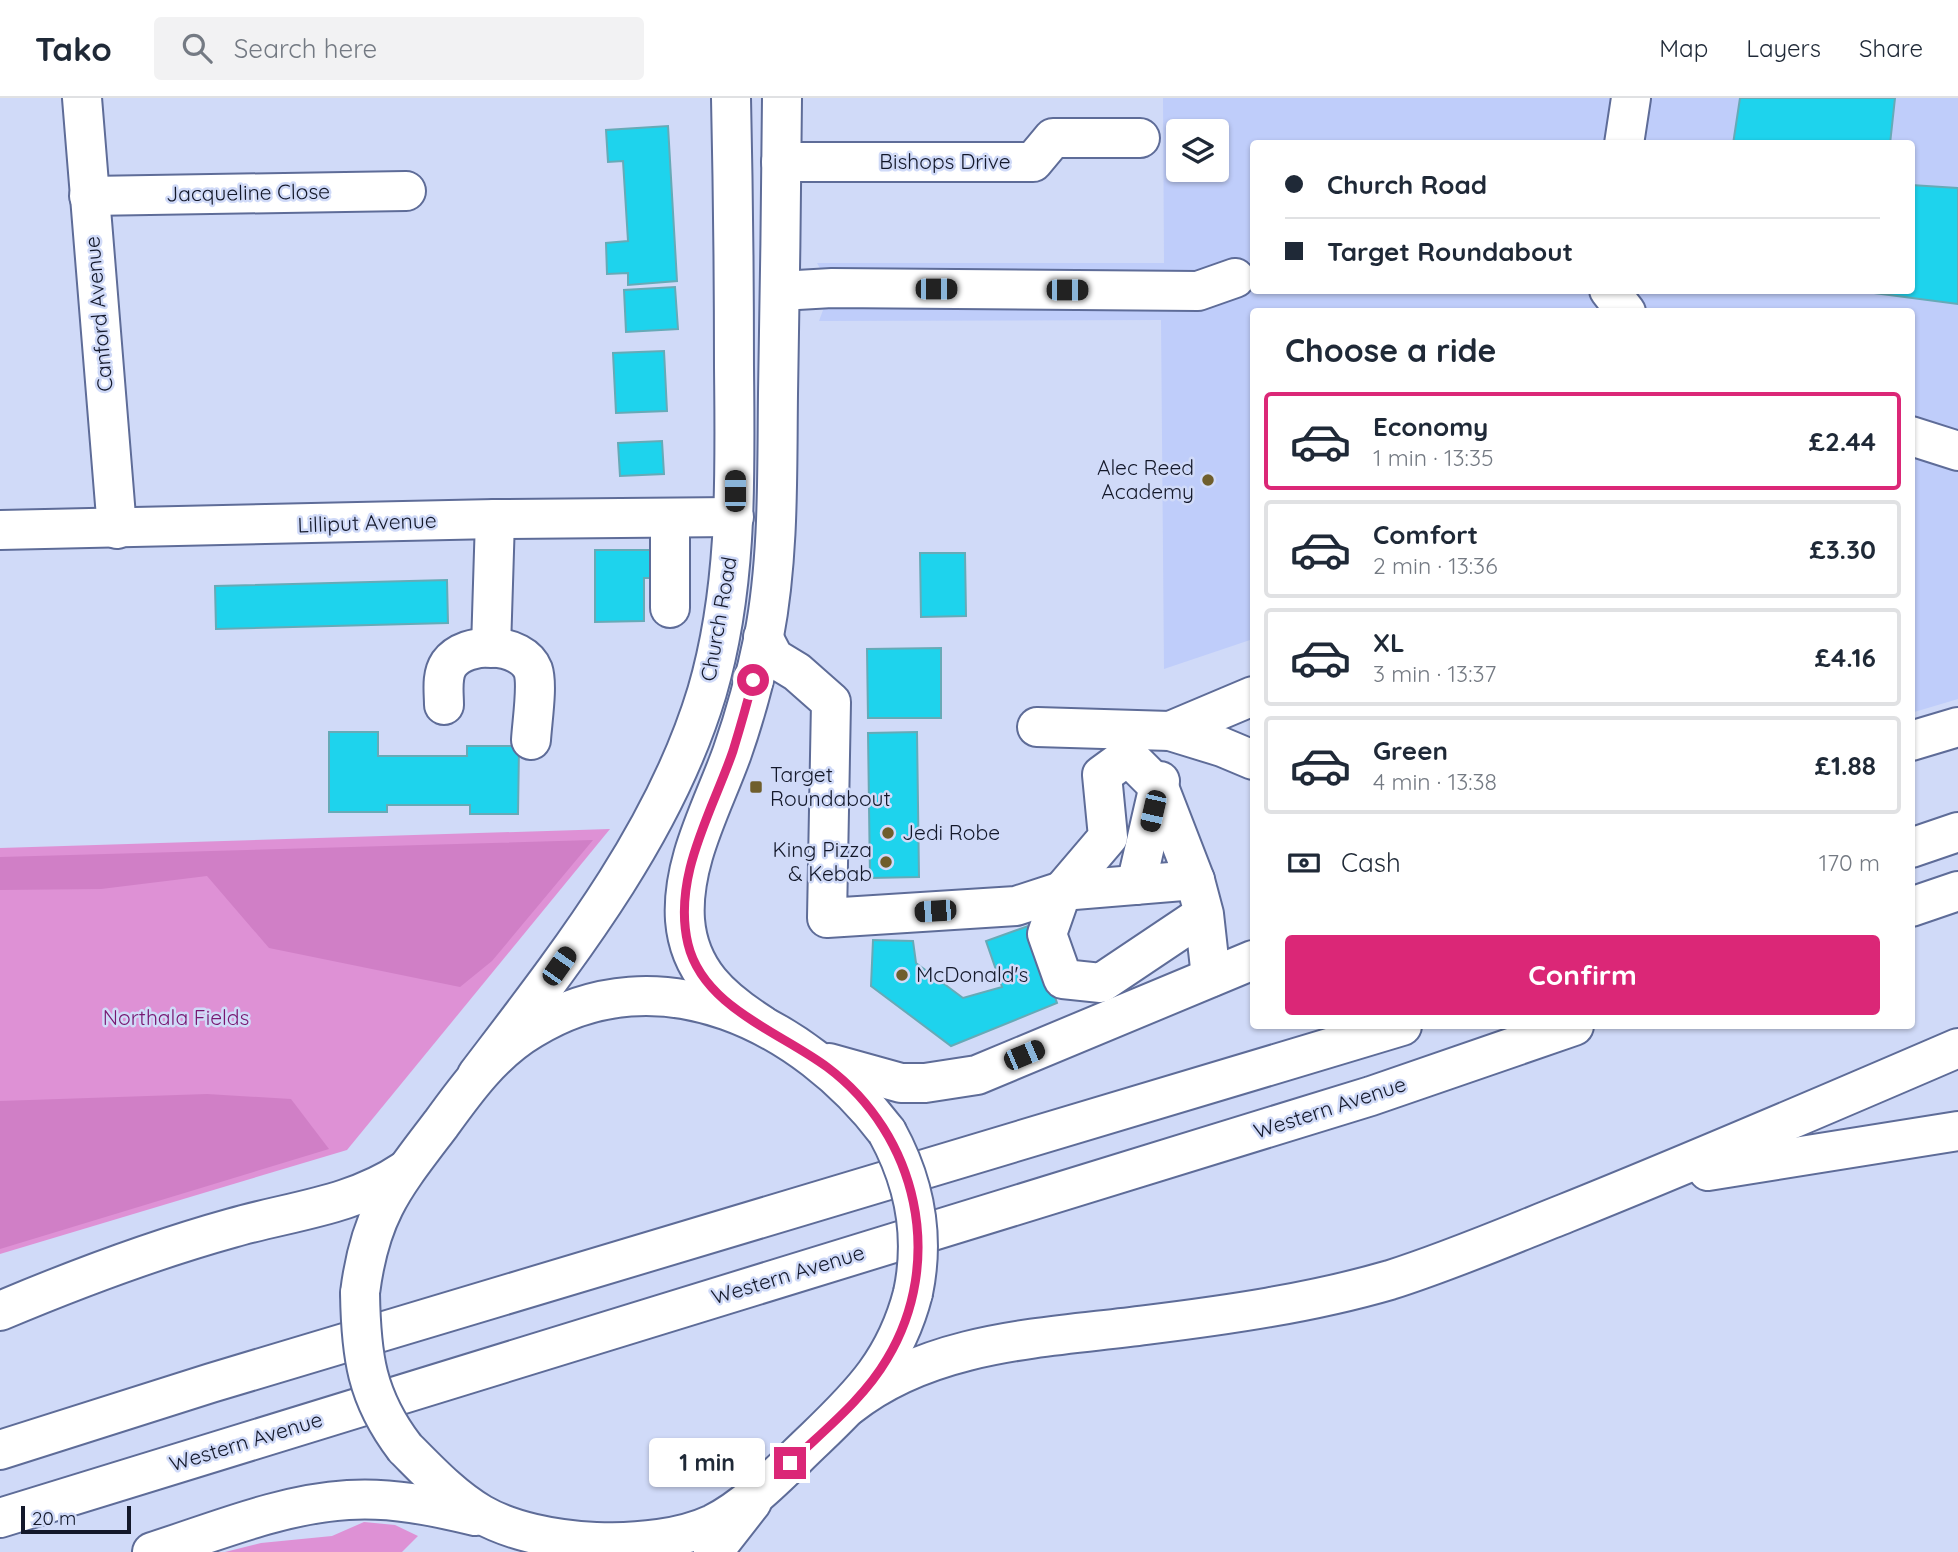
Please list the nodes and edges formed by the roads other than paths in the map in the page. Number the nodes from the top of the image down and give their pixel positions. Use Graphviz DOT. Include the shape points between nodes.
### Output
graph roads {
  1 [pos="82,98"];
  2 [pos="731,98"];
  3 [pos="782,98"];
  4 [pos="1631,98"];
  5 [pos="1140,138"];
  6 [pos="1625,140"];
  7 [pos="782,162"];
  8 [pos="406,191"];
  9 [pos="89,195"];
  10 [pos="1235,278"];
  11 [pos="780,290"];
  12 [pos="1612,294"];
  13 [pos="1623,308"];
  14 [pos="1915,437"];
  15 [pos="1958,452"];
  16 [pos="734,517"];
  17 [pos="670,518"];
  18 [pos="495,519"];
  19 [pos="117,529"];
  20 [pos="0,530"];
  21 [pos="670,608"];
  22 [pos="763,637"];
  23 [pos="491,648"];
  24 [pos="1250,697"];
  25 [pos="444,705"];
  26 [pos="1037,727"];
  27 [pos="1958,727"];
  28 [pos="1170,731"];
  29 [pos="531,740"];
  30 [pos="1915,740"];
  31 [pos="1250,759"];
  32 [pos="1159,787"];
  33 [pos="1958,832"];
  34 [pos="1915,847"];
  35 [pos="1136,885"];
  36 [pos="1062,891"];
  37 [pos="1958,891"];
  38 [pos="1200,897"];
  39 [pos="1915,906"];
  40 [pos="1250,961"];
  41 [pos="1211,977"];
  42 [pos="762,1025"];
  43 [pos="1392,1029"];
  44 [pos="1565,1029"];
  45 [pos="1958,1048"];
  46 [pos="802,1050"];
  47 [pos="477,1075"];
  48 [pos="1958,1131"];
  49 [pos="405,1170"];
  50 [pos="1652,1180"];
  51 [pos="0,1311"];
  52 [pos="849,1406"];
  53 [pos="0,1450"];
  54 [pos="770,1482"];
  55 [pos="0,1518"];
  56 [pos="508,1525"];
  57 [pos="152,1552"];
  58 [pos="563,1552"];
  59 [pos="713,1552"];
  1 -- 9 [label="main road, Canford Avenue"];
  2 -- 16 [label="main road, Church Road"];
  3 -- 7 [label="main road, Church Road"];
  4 -- 6 [label="main road"];
  5 -- 7 [label="main road, Bishops Drive" via="1053,138 1033,162"];
  7 -- 11 [label="main road, Church Road"];
  8 -- 9 [label="main road, Jacqueline Close"];
  9 -- 19 [label="main road, Canford Avenue"];
  10 -- 11 [label="main road" via="1198,291"];
  11 -- 22 [label="main road, Church Road" via="776,520"];
  12 -- 13 [label="main road"];
  14 -- 15 [label="main road"];
  16 -- 17 [label="main road, Lilliput Avenue"];
  16 -- 47 [label="main road, Church Road" via="720,642 685,752 585,930"];
  17 -- 18 [label="main road, Lilliput Avenue"];
  17 -- 21 [label="main road"];
  18 -- 19 [label="main road, Lilliput Avenue"];
  18 -- 23 [label="main road"];
  19 -- 20 [label="main road, Lilliput Avenue"];
  22 -- 36 [label="main road" via="774,658 831,702 827,918 1016,906"];
  22 -- 42 [label="main road, Church Road" via="733,751 686,884 685,918 696,965 731,1004"];
  23 -- 25 [label="main road" via="475,648 450,662 444,675"];
  23 -- 29 [label="main road" via="523,656 534,673"];
  24 -- 28 [label="main road"];
  26 -- 28 [label="main road"];
  27 -- 30 [label="main road"];
  28 -- 31 [label="main road"];
  28 -- 32 [label="main road"];
  32 -- 35 [label="main road"];
  32 -- 36 [label="main road" via="1128,756 1102,775 1108,836"];
  32 -- 38 [label="main road"];
  33 -- 34 [label="main road"];
  35 -- 36 [label="main road"];
  35 -- 38 [label="main road"];
  36 -- 38 [label="main road" via="1047,934 1063,979 1101,983"];
  37 -- 39 [label="main road"];
  38 -- 41 [label="main road"];
  40 -- 41 [label="main road"];
  41 -- 46 [label="main road" via="977,1075 949,1080 901,1083 829,1063"];
  42 -- 46 [label="main road"];
  42 -- 47 [label="main road" via="692,999 610,998 566,1011 530,1030"];
  43 -- 53 [label="main road"];
  44 -- 55 [label="main road, Western Avenue" via="1371,1096"];
  45 -- 50 [label="main road"];
  46 -- 52 [label="main road, bridge" via="850,1087 887,1132 914,1196 919,1246 906,1321 886,1362"];
  47 -- 49 [label="main road"];
  48 -- 50 [label="main road"];
  49 -- 51 [label="main road" via="367,1192 232,1228 78,1278"];
  49 -- 56 [label="main road, bridge" via="369,1237 360,1293 363,1360 370,1387 405,1448 447,1488"];
  50 -- 52 [label="main road" via="1388,1280 1240,1313 1034,1337 897,1374"];
  52 -- 54 [label="main road"];
  54 -- 56 [label="main road" via="712,1524 684,1534 592,1542"];
  54 -- 59 [label="main road"];
  56 -- 57 [label="main road" via="429,1505 347,1500 294,1508"];
  56 -- 58 [label="main road"];
}
